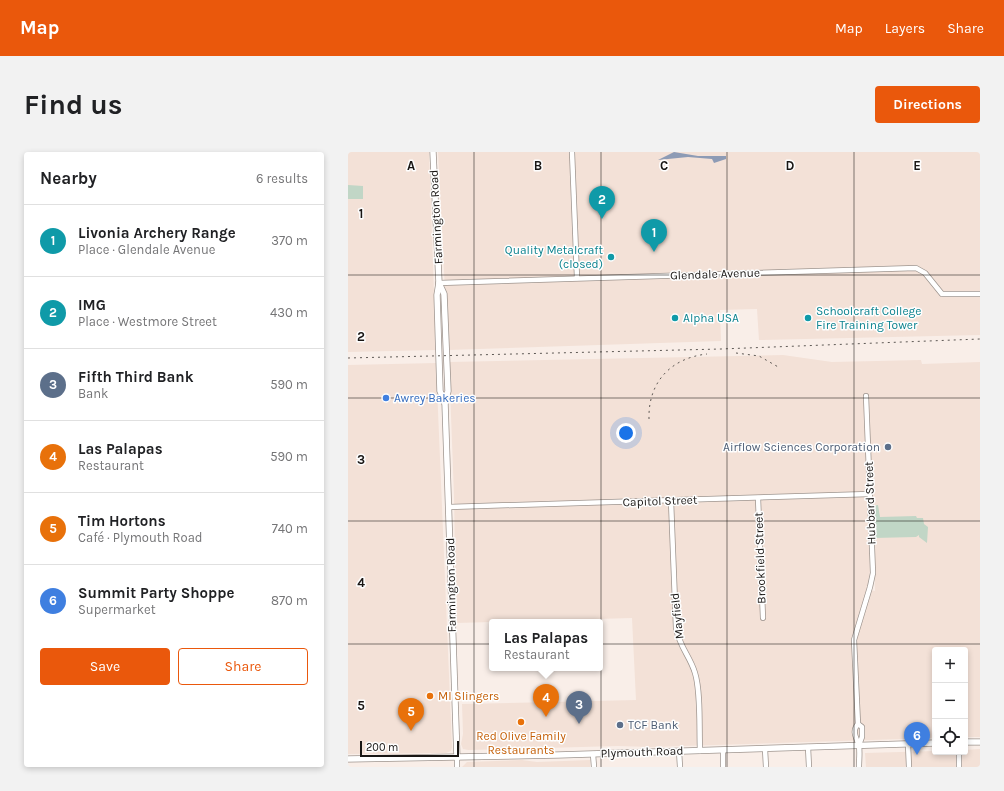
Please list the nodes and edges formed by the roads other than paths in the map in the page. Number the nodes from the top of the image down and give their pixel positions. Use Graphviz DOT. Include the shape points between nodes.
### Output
graph roads {
  1 [pos="433,152"];
  2 [pos="572,152"];
  3 [pos="577,278"];
  4 [pos="439,283"];
  5 [pos="980,294"];
  6 [pos="866,396"];
  7 [pos="870,494"];
  8 [pos="758,498"];
  9 [pos="671,501"];
  10 [pos="450,507"];
  11 [pos="763,618"];
  12 [pos="968,742"];
  13 [pos="980,742"];
  14 [pos="932,743"];
  15 [pos="908,744"];
  16 [pos="858,746"];
  17 [pos="808,747"];
  18 [pos="765,749"];
  19 [pos="723,750"];
  20 [pos="679,751"];
  21 [pos="700,751"];
  22 [pos="593,754"];
  23 [pos="959,755"];
  24 [pos="457,758"];
  25 [pos="348,759"];
  26 [pos="457,767"];
  27 [pos="594,767"];
  28 [pos="680,767"];
  29 [pos="723,767"];
  30 [pos="766,767"];
  31 [pos="809,767"];
  32 [pos="859,767"];
  33 [pos="909,767"];
  34 [pos="959,767"];
  1 -- 4 [label="main road, Farmington Road"];
  2 -- 3 [label="street"];
  3 -- 4 [label="street, Glendale Avenue"];
  3 -- 5 [label="street, Glendale Avenue" via="916,268 925,273 942,294"];
  4 -- 10 [label="main road, Farmington Road" via="444,294 448,391 444,403"];
  6 -- 7 [label="street, Hubbard Street"];
  7 -- 8 [label="street, Capitol Street"];
  7 -- 16 [label="street, Hubbard Street" via="872,572 854,640 858,724 862,727 862,737"];
  8 -- 9 [label="street, Capitol Street"];
  8 -- 11 [label="street, Brookfield Street"];
  9 -- 10 [label="street, Capitol Street"];
  9 -- 21 [label="street, Mayfield" via="676,628 681,647 692,664 696,678"];
  10 -- 24 [label="main road, Farmington Road"];
  12 -- 13 [label="main road"];
  14 -- 15 [label="main road, Plymouth Road"];
  15 -- 16 [label="main road, Plymouth Road"];
  15 -- 33 [label="street"];
  16 -- 17 [label="main road, Plymouth Road"];
  16 -- 32 [label="street"];
  17 -- 18 [label="main road, Plymouth Road"];
  17 -- 31 [label="street"];
  18 -- 19 [label="main road, Plymouth Road"];
  18 -- 30 [label="street"];
  19 -- 21 [label="main road, Plymouth Road"];
  19 -- 29 [label="street"];
  20 -- 21 [label="main road, Plymouth Road"];
  20 -- 22 [label="main road, Plymouth Road"];
  20 -- 28 [label="street"];
  22 -- 24 [label="main road, Plymouth Road"];
  22 -- 27 [label="street"];
  23 -- 34 [label="street"];
  24 -- 25 [label="main road, Plymouth Road"];
  24 -- 26 [label="street, Farmington Road"];
}
